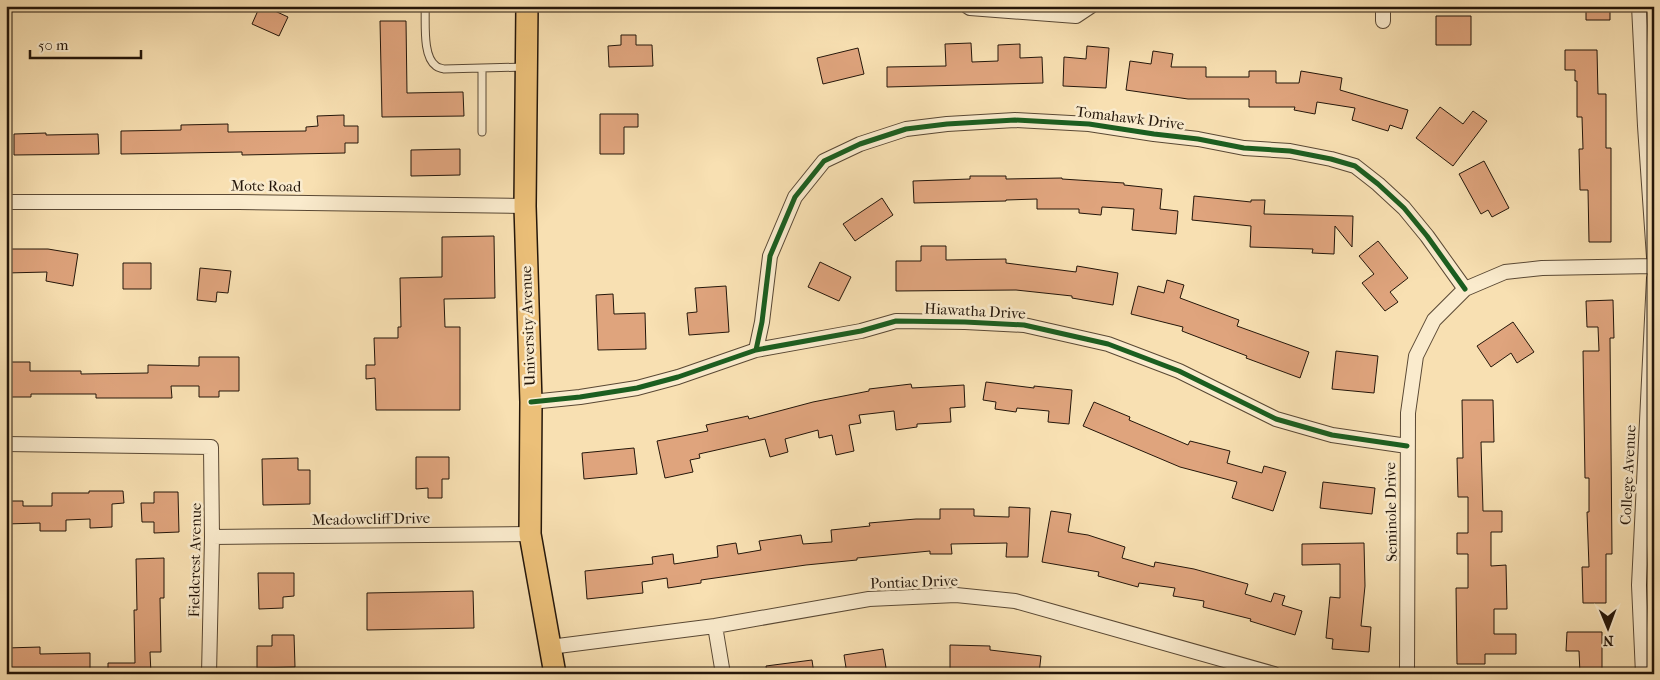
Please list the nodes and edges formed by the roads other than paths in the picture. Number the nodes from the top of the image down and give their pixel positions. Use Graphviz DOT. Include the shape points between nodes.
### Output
graph roads {
  1 [pos="425,6"];
  2 [pos="527,6"];
  3 [pos="967,6"];
  4 [pos="1090,6"];
  5 [pos="1383,6"];
  6 [pos="1640,6"];
  7 [pos="1383,20"];
  8 [pos="526,67"];
  9 [pos="482,68"];
  10 [pos="1649,126"];
  11 [pos="482,132"];
  12 [pos="6,202"];
  13 [pos="524,206"];
  14 [pos="1654,257"];
  15 [pos="1654,266"];
  16 [pos="1654,278"];
  17 [pos="1465,289"];
  18 [pos="756,350"];
  19 [pos="531,402"];
  20 [pos="6,444"];
  21 [pos="1407,446"];
  22 [pos="530,534"];
  23 [pos="212,537"];
  24 [pos="1654,581"];
  25 [pos="1640,584"];
  26 [pos="715,626"];
  27 [pos="550,647"];
  28 [pos="209,674"];
  29 [pos="555,674"];
  30 [pos="723,674"];
  31 [pos="1274,674"];
  32 [pos="1407,674"];
  33 [pos="1643,674"];
  1 -- 9 [label="lane" via="426,46 436,66 444,69"];
  2 -- 8 [label="main road, University Avenue"];
  3 -- 4 [label="street" via="1076,16"];
  5 -- 7 [label="street"];
  6 -- 10 [label="street"];
  8 -- 9 [label="lane"];
  8 -- 13 [label="main road, University Avenue"];
  9 -- 11 [label="lane"];
  10 -- 14 [label="street"];
  12 -- 13 [label="street, Mote Road"];
  13 -- 19 [label="main road, University Avenue"];
  15 -- 17 [label="street, Seminole Drive" via="1542,268 1506,272"];
  16 -- 25 [label="street, College Avenue"];
  17 -- 18 [label="street, Tomahawk Drive" via="1404,208 1355,166 1290,151 1244,148 1089,124 1015,120 947,124 906,129 860,144 824,161 795,198 770,256"];
  17 -- 21 [label="street, Seminole Drive" via="1434,320 1416,356"];
  18 -- 19 [label="street, Hiawatha Drive" via="637,388"];
  18 -- 21 [label="street, Hiawatha Drive" via="861,331 896,321 1024,325 1108,344 1179,371 1276,418 1332,435"];
  19 -- 22 [label="main road, University Avenue"];
  20 -- 23 [label="street, Fieldcrest Avenue" via="211,447"];
  21 -- 32 [label="street, Seminole Drive"];
  22 -- 23 [label="street, Meadowcliff Drive"];
  22 -- 27 [label="main road, University Avenue"];
  23 -- 28 [label="street, Fieldcrest Avenue"];
  24 -- 25 [label="street"];
  25 -- 33 [label="street, College Avenue"];
  26 -- 27 [label="street, Pontiac Drive"];
  26 -- 30 [label="street"];
  26 -- 31 [label="street, Pontiac Drive" via="869,600 956,595 1015,601"];
  27 -- 29 [label="main road, University Avenue"];
}
